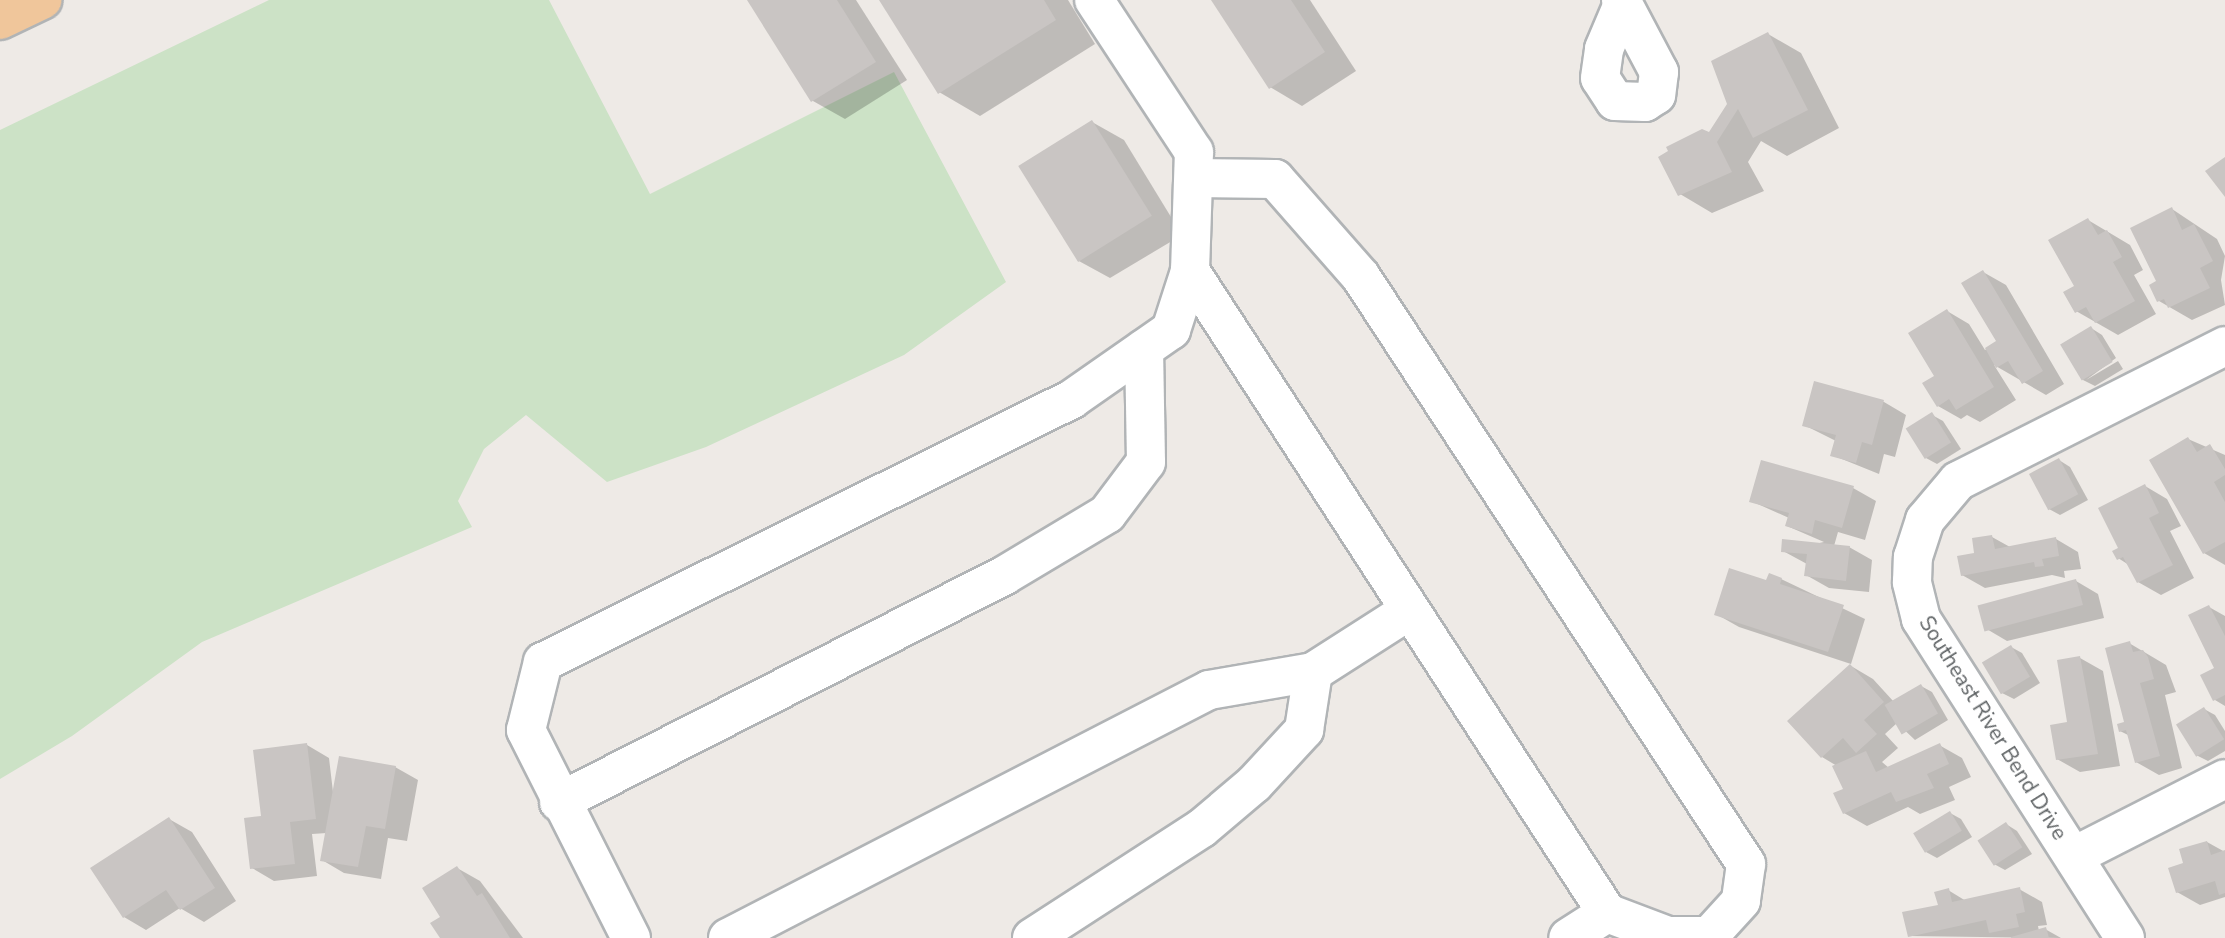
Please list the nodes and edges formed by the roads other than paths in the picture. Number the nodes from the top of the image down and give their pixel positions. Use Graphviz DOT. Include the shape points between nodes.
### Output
graph roads {
  1 [pos="42,0"];
  2 [pos="1094,0"];
  3 [pos="0,20"];
  4 [pos="1194,178"];
  5 [pos="1190,271"];
  6 [pos="2225,346"];
  7 [pos="1144,349"];
  8 [pos="1410,610"];
  9 [pos="1313,672"];
  10 [pos="2225,779"];
  11 [pos="559,802"];
  12 [pos="2074,856"];
  13 [pos="1607,913"];
  14 [pos="631,938"];
  15 [pos="728,938"];
  16 [pos="1032,938"];
  17 [pos="1568,938"];
  18 [pos="2124,938"];
  1 -- 3 [label="highway"];
  2 -- 4 [label="street" via="1194,152"];
  4 -- 5 [label="street"];
  4 -- 13 [label="street" via="1275,179 1361,277 1746,864 1741,901 1709,936 1668,936"];
  5 -- 7 [label="street" via="1171,330"];
  5 -- 8 [label="street"];
  6 -- 12 [label="street, Southeast River Bend Drive" via="1958,481 1925,520 1913,556 1912,582 1921,619"];
  7 -- 11 [label="street" via="1146,462 1107,514 1005,575"];
  7 -- 11 [label="street" via="1072,398 543,662 526,730"];
  8 -- 9 [label="street"];
  8 -- 13 [label="street"];
  9 -- 15 [label="street" via="1209,690"];
  9 -- 16 [label="street" via="1304,730 1254,784 1202,828"];
  10 -- 12 [label="street"];
  11 -- 14 [label="street"];
  12 -- 18 [label="street, Southeast River Bend Drive"];
  13 -- 17 [label="street"];
}
